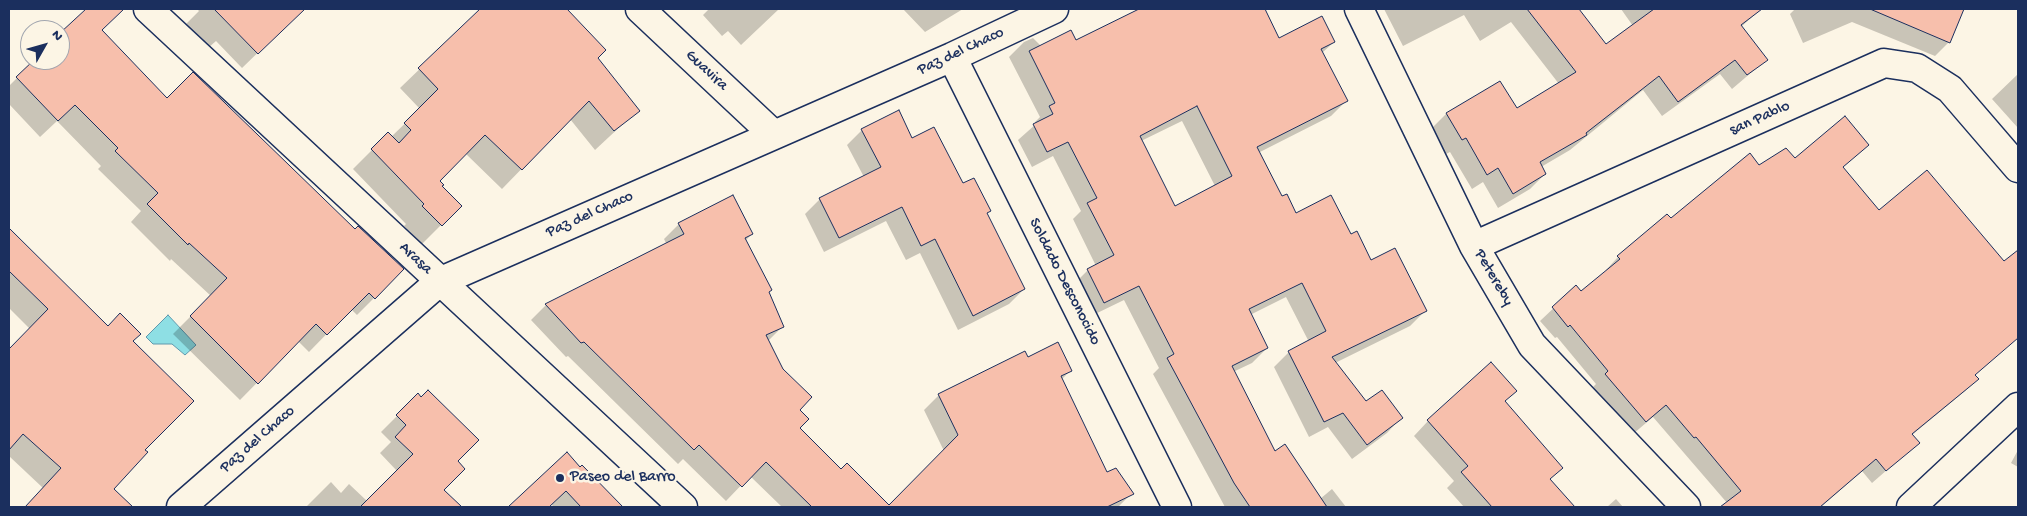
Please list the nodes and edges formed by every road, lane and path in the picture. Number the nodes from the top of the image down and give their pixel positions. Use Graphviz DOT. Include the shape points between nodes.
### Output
graph roads {
  1 [pos="148,9"];
  2 [pos="640,9"];
  3 [pos="1054,9"];
  4 [pos="1359,9"];
  5 [pos="952,57"];
  6 [pos="773,134"];
  7 [pos="2018,168"];
  8 [pos="1474,246"];
  9 [pos="439,282"];
  10 [pos="2018,407"];
  11 [pos="181,507"];
  12 [pos="682,507"];
  13 [pos="1177,507"];
  14 [pos="1686,507"];
  15 [pos="1911,507"];
  1 -- 9 [label="street, Arasa"];
  2 -- 6 [label="street, Guavira"];
  3 -- 5 [label="street, Paz del Chaco"];
  4 -- 8 [label="street, Petereby"];
  5 -- 6 [label="street, Paz del Chaco"];
  5 -- 13 [label="street, Soldado Desconocido"];
  6 -- 9 [label="street, Paz del Chaco"];
  7 -- 8 [label="street, san Pablo" via="1950,89 1917,68 1884,64"];
  8 -- 14 [label="street, Petereby" via="1532,345"];
  9 -- 11 [label="street, Paz del Chaco"];
  9 -- 12 [label="street, Arasa"];
  10 -- 15 [label="street"];
}
